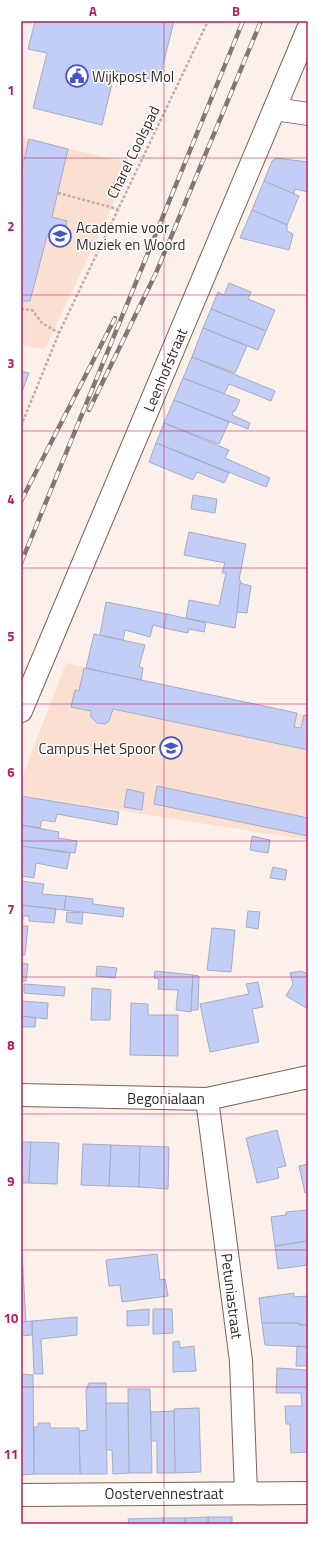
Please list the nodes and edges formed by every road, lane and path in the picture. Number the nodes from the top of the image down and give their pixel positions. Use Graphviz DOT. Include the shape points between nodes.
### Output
graph roads {
  1 [pos="208,21"];
  2 [pos="308,29"];
  3 [pos="275,109"];
  4 [pos="308,114"];
  5 [pos="58,192"];
  6 [pos="118,209"];
  7 [pos="21,309"];
  8 [pos="59,333"];
  9 [pos="21,426"];
  10 [pos="21,711"];
  11 [pos="308,1076"];
  12 [pos="21,1095"];
  13 [pos="207,1099"];
  14 [pos="246,1493"];
  15 [pos="308,1493"];
  16 [pos="21,1494"];
  1 -- 6 [label="path, Charel Coolspad"];
  2 -- 3 [label="street, Leenhofstraat"];
  3 -- 4 [label="street"];
  3 -- 10 [label="street, Leenhofstraat"];
  5 -- 6 [label="path"];
  6 -- 8 [label="path, Charel Coolspad"];
  7 -- 8 [label="path" via="32,310 42,323"];
  8 -- 9 [label="path, Charel Coolspad"];
  11 -- 13 [label="street, Begonialaan"];
  12 -- 13 [label="street, Begonialaan"];
  13 -- 14 [label="street, Petuniastraat" via="241,1361"];
  14 -- 15 [label="street, Oostervennestraat"];
  14 -- 16 [label="street, Oostervennestraat"];
}
